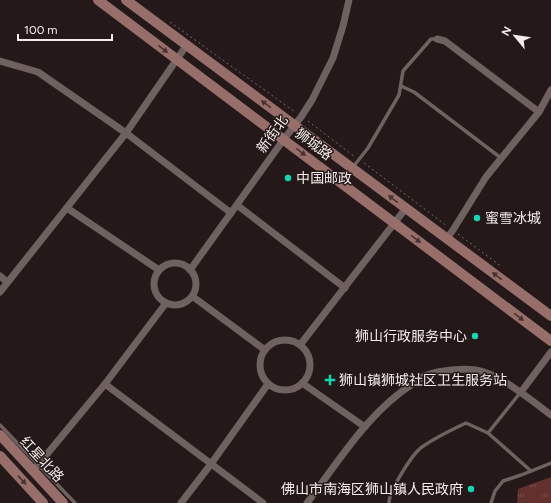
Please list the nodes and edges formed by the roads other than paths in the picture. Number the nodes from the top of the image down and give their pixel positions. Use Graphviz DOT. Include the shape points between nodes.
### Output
graph roads {
  1 [pos="98,0"];
  2 [pos="126,0"];
  3 [pos="349,0"];
  4 [pos="437,39"];
  5 [pos="186,46"];
  6 [pos="177,58"];
  7 [pos="0,61"];
  8 [pos="401,86"];
  9 [pos="551,90"];
  10 [pos="539,112"];
  11 [pos="294,125"];
  12 [pos="126,133"];
  13 [pos="284,139"];
  14 [pos="501,158"];
  15 [pos="352,168"];
  16 [pos="236,205"];
  17 [pos="67,208"];
  18 [pos="406,208"];
  19 [pos="231,213"];
  20 [pos="395,223"];
  21 [pos="450,234"];
  22 [pos="159,270"];
  23 [pos="190,270"];
  24 [pos="0,276"];
  25 [pos="7,282"];
  26 [pos="345,288"];
  27 [pos="0,292"];
  28 [pos="192,296"];
  29 [pos="166,303"];
  30 [pos="551,316"];
  31 [pos="551,341"];
  32 [pos="300,345"];
  33 [pos="265,350"];
  34 [pos="551,352"];
  35 [pos="302,383"];
  36 [pos="105,384"];
  37 [pos="268,384"];
  38 [pos="520,392"];
  39 [pos="551,415"];
  40 [pos="0,424"];
  41 [pos="364,427"];
  42 [pos="488,433"];
  43 [pos="0,435"];
  44 [pos="0,456"];
  45 [pos="551,463"];
  46 [pos="212,464"];
  47 [pos="36,468"];
  48 [pos="531,471"];
  49 [pos="43,503"];
  50 [pos="63,503"];
  51 [pos="75,503"];
  52 [pos="181,503"];
  53 [pos="263,503"];
  54 [pos="307,503"];
  55 [pos="389,503"];
  56 [pos="491,503"];
  1 -- 6 [label="street, 狮城路, one-way"];
  2 -- 5 [label="street, 狮城路"];
  3 -- 11 [label="street, 新街北" via="333,58 312,100"];
  4 -- 8 [label="lane" via="431,39 403,71"];
  4 -- 10 [label="street" via="445,41"];
  5 -- 6 [label="street"];
  11 -- 5 [label="street, 狮城路, one-way"];
  6 -- 12 [label="street"];
  6 -- 13 [label="street, 狮城路"];
  7 -- 12 [label="street" via="38,72"];
  8 -- 14 [label="lane" via="414,92"];
  8 -- 15 [label="lane" via="399,95 368,148"];
  9 -- 10 [label="street"];
  10 -- 14 [label="street"];
  11 -- 13 [label="street, 新街北"];
  11 -- 15 [label="street, 狮城路"];
  12 -- 17 [label="street"];
  12 -- 19 [label="street"];
  13 -- 16 [label="street, 新街北"];
  13 -- 20 [label="street, 狮城路, one-way"];
  14 -- 21 [label="street"];
  18 -- 15 [label="street, 狮城路, one-way"];
  16 -- 19 [label="street, 新街北"];
  16 -- 26 [label="street"];
  17 -- 22 [label="street"];
  17 -- 25 [label="street"];
  18 -- 20 [label="street"];
  18 -- 21 [label="street, 狮城路"];
  19 -- 23 [label="street, 新街北"];
  20 -- 26 [label="street"];
  20 -- 31 [label="street, 狮城路, one-way"];
  30 -- 21 [label="street, 狮城路, one-way"];
  22 -- 23 [label="street" via="175,263 183,264"];
  22 -- 29 [label="street" via="154,286 160,299"];
  23 -- 28 [label="street" via="196,280"];
  24 -- 25 [label="street"];
  25 -- 27 [label="street"];
  26 -- 32 [label="street"];
  28 -- 29 [label="street" via="180,304"];
  28 -- 33 [label="street"];
  29 -- 36 [label="street"];
  32 -- 33 [label="street" via="284,340 275,342"];
  32 -- 35 [label="street" via="306,352 310,364 309,373"];
  33 -- 37 [label="street" via="260,361 260,369"];
  34 -- 38 [label="street"];
  35 -- 37 [label="street" via="284,391"];
  35 -- 41 [label="street"];
  36 -- 46 [label="street"];
  36 -- 47 [label="street"];
  37 -- 46 [label="street"];
  38 -- 39 [label="street"];
  38 -- 41 [label="street" via="476,370 452,370 427,375 401,391"];
  38 -- 42 [label="lane"];
  40 -- 47 [label="lane"];
  41 -- 54 [label="street"];
  42 -- 48 [label="lane"];
  42 -- 55 [label="lane" via="466,423 420,448 397,480"];
  43 -- 47 [label="street, 红星北路"];
  44 -- 49 [label="street, 红星北路, one-way"];
  45 -- 48 [label="lane"];
  46 -- 52 [label="street"];
  46 -- 53 [label="street"];
  47 -- 50 [label="street, 红星北路"];
  47 -- 51 [label="lane"];
  48 -- 56 [label="lane" via="503,480 495,491"];
}
